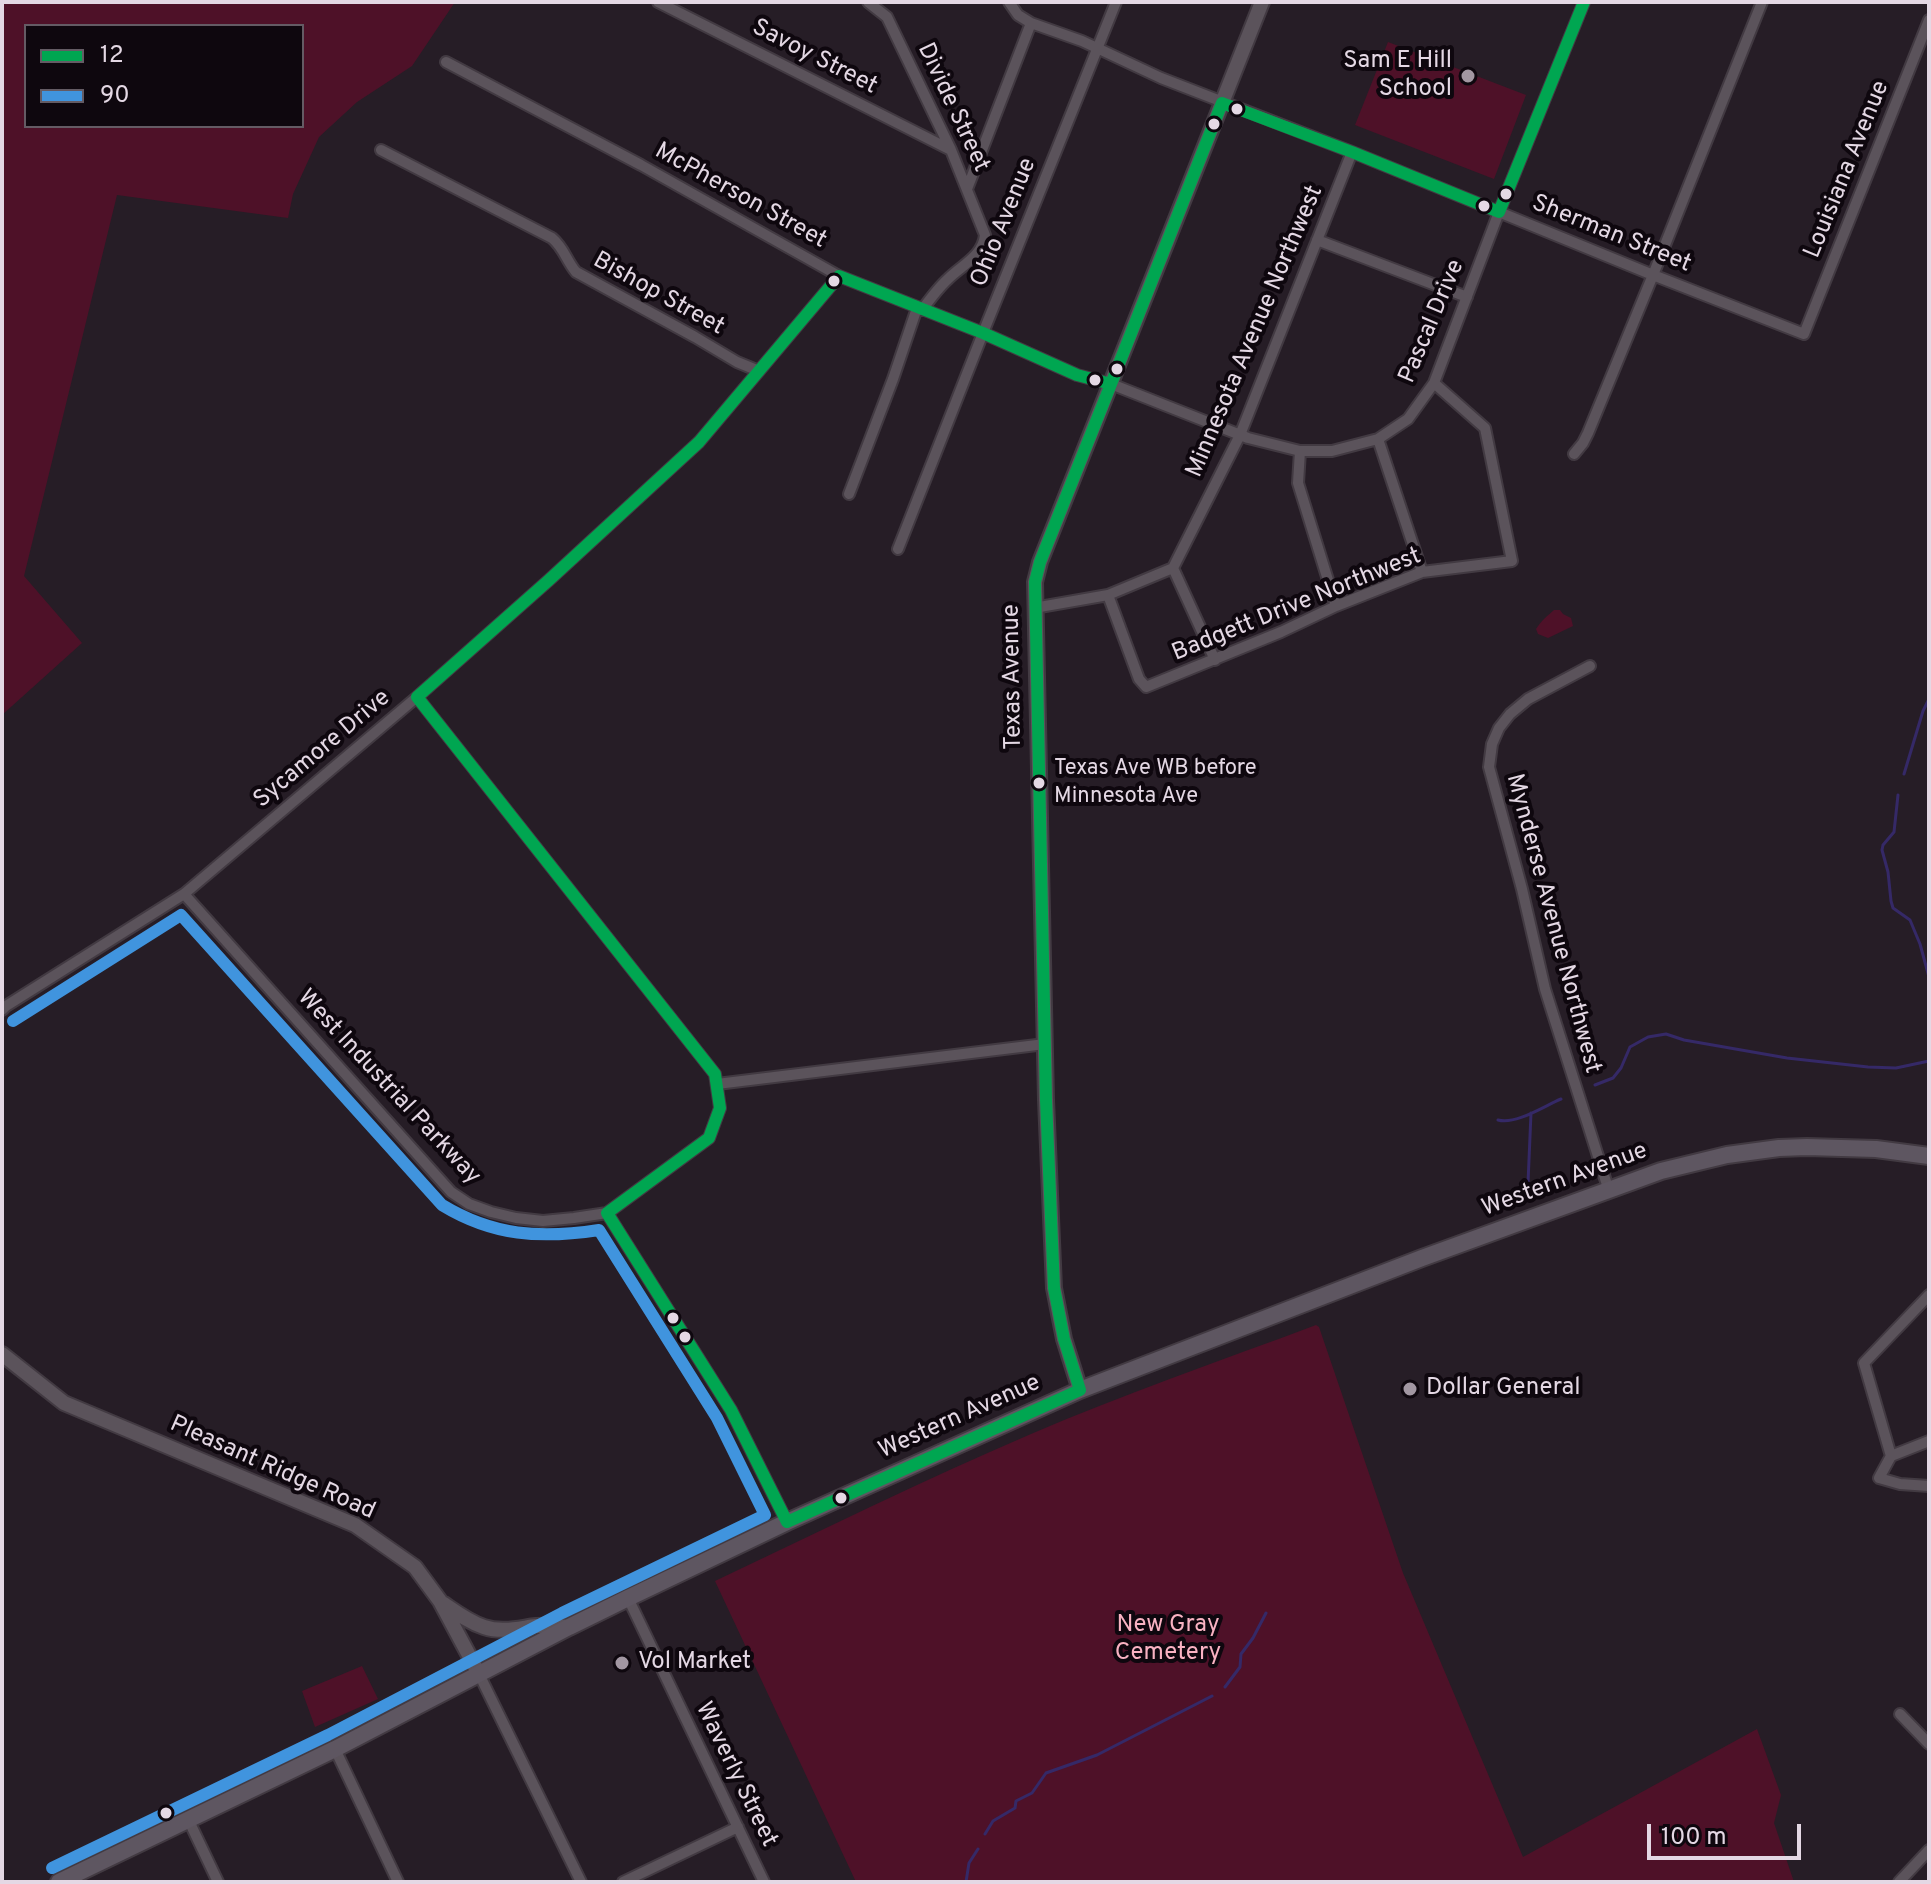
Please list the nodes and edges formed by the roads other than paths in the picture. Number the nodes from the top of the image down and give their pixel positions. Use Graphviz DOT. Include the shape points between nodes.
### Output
graph roads {
  1 [pos="658,2"];
  2 [pos="868,2"];
  3 [pos="1009,2"];
  4 [pos="1116,2"];
  5 [pos="1262,2"];
  6 [pos="1584,2"];
  7 [pos="1762,2"];
  8 [pos="1929,20"];
  9 [pos="1031,23"];
  10 [pos="1096,48"];
  11 [pos="446,62"];
  12 [pos="1222,103"];
  13 [pos="381,150"];
  14 [pos="951,150"];
  15 [pos="1352,152"];
  16 [pos="967,189"];
  17 [pos="1499,212"];
  18 [pos="1317,240"];
  19 [pos="1653,275"];
  20 [pos="839,276"];
  21 [pos="1467,297"];
  22 [pos="919,309"];
  23 [pos="983,333"];
  24 [pos="1804,334"];
  25 [pos="759,371"];
  26 [pos="1434,383"];
  27 [pos="1111,384"];
  28 [pos="1240,435"];
  29 [pos="1378,439"];
  30 [pos="1300,451"];
  31 [pos="1574,454"];
  32 [pos="849,494"];
  33 [pos="898,549"];
  34 [pos="1173,568"];
  35 [pos="1422,572"];
  36 [pos="1108,595"];
  37 [pos="1336,606"];
  38 [pos="1034,608"];
  39 [pos="1215,660"];
  40 [pos="1590,666"];
  41 [pos="417,697"];
  42 [pos="184,894"];
  43 [pos="2,1010"];
  44 [pos="1045,1044"];
  45 [pos="717,1084"];
  46 [pos="1929,1156"];
  47 [pos="1609,1191"];
  48 [pos="607,1213"];
  49 [pos="1929,1295"];
  50 [pos="2,1354"];
  51 [pos="1080,1390"];
  52 [pos="1929,1441"];
  53 [pos="1891,1456"];
  54 [pos="1929,1486"];
  55 [pos="787,1522"];
  56 [pos="628,1598"];
  57 [pos="440,1601"];
  58 [pos="569,1627"];
  59 [pos="479,1674"];
  60 [pos="1900,1714"];
  61 [pos="1929,1744"];
  62 [pos="335,1749"];
  63 [pos="189,1821"];
  64 [pos="738,1827"];
  65 [pos="1929,1850"];
  66 [pos="59,1882"];
  67 [pos="218,1882"];
  68 [pos="398,1882"];
  69 [pos="581,1882"];
  70 [pos="623,1882"];
  71 [pos="764,1882"];
  72 [pos="1899,1882"];
  1 -- 14 [label="street, Savoy Street"];
  2 -- 14 [label="street, Divide Street" via="887,17"];
  3 -- 9 [label="street, Sherman Street"];
  4 -- 10 [label="street, Ohio Avenue"];
  5 -- 12 [label="street, Texas Avenue"];
  6 -- 17 [label="street, Pascal Drive"];
  7 -- 19 [label="street"];
  8 -- 24 [label="street, Louisiana Avenue"];
  9 -- 10 [label="street, Sherman Street"];
  9 -- 16 [label="street"];
  10 -- 12 [label="street, Sherman Street"];
  10 -- 23 [label="street, Ohio Avenue"];
  11 -- 20 [label="street, McPherson Street"];
  12 -- 15 [label="street, Sherman Street"];
  12 -- 27 [label="street, Texas Avenue"];
  13 -- 25 [label="street, Bishop Street" via="552,238 576,272"];
  14 -- 16 [label="street, Divide Street"];
  15 -- 17 [label="street, Sherman Street"];
  15 -- 18 [label="street, Minnesota Avenue Northwest"];
  16 -- 22 [label="street, Divide Street" via="984,245"];
  17 -- 19 [label="street, Sherman Street"];
  17 -- 21 [label="street, Pascal Drive"];
  18 -- 21 [label="street"];
  18 -- 28 [label="street, Minnesota Avenue Northwest"];
  19 -- 24 [label="street, Sherman Street"];
  19 -- 31 [label="street"];
  20 -- 22 [label="street, McPherson Street"];
  20 -- 25 [label="street, Sycamore Drive"];
  21 -- 26 [label="street, Pascal Drive"];
  22 -- 23 [label="street, McPherson Street"];
  22 -- 32 [label="street"];
  23 -- 27 [label="street, McPherson Street" via="1077,375"];
  23 -- 33 [label="street, Ohio Avenue"];
  25 -- 41 [label="street, Sycamore Drive" via="699,442"];
  26 -- 29 [label="street, Pascal Drive" via="1408,419"];
  26 -- 35 [label="street, Badgett Drive Northwest" via="1485,428 1512,561"];
  27 -- 28 [label="street, Pascal Drive"];
  27 -- 38 [label="street, Texas Avenue" via="1040,562"];
  28 -- 30 [label="street, Pascal Drive"];
  28 -- 34 [label="street, Minnesota Avenue Northwest"];
  29 -- 30 [label="street, Pascal Drive" via="1332,451"];
  29 -- 35 [label="street"];
  30 -- 37 [label="street" via="1298,483"];
  34 -- 36 [label="street"];
  34 -- 39 [label="street"];
  35 -- 37 [label="street, Badgett Drive Northwest"];
  36 -- 38 [label="street"];
  36 -- 39 [label="street, Badgett Drive Northwest" via="1146,687"];
  37 -- 39 [label="street, Badgett Drive Northwest"];
  38 -- 44 [label="street, Texas Avenue"];
  40 -- 47 [label="street, Mynderse Avenue Northwest" via="1510,714 1492,744 1489,767 1545,989"];
  41 -- 42 [label="street, Sycamore Drive"];
  41 -- 45 [label="street" via="715,1074"];
  42 -- 43 [label="street, Sycamore Drive"];
  42 -- 48 [label="street, West Industrial Parkway" via="451,1192 469,1204 516,1218 543,1221"];
  44 -- 45 [label="street"];
  44 -- 51 [label="street, Texas Avenue" via="1054,1288"];
  45 -- 48 [label="street" via="720,1108 709,1138"];
  46 -- 47 [label="main road, Western Avenue" via="1842,1147 1779,1148 1661,1171"];
  47 -- 51 [label="main road, Western Avenue"];
  48 -- 55 [label="street" via="731,1410"];
  49 -- 53 [label="street" via="1864,1363"];
  50 -- 57 [label="street, Pleasant Ridge Road" via="64,1403 355,1525 415,1567"];
  51 -- 55 [label="main road, Western Avenue"];
  52 -- 53 [label="street"];
  53 -- 54 [label="street" via="1879,1478"];
  55 -- 56 [label="main road, Western Avenue"];
  56 -- 58 [label="main road, Western Avenue"];
  56 -- 64 [label="street, Waverly Street"];
  57 -- 58 [label="street" via="494,1629"];
  57 -- 59 [label="street, Pleasant Ridge Road"];
  58 -- 59 [label="main road, Western Avenue"];
  59 -- 62 [label="main road, Western Avenue"];
  59 -- 69 [label="street"];
  60 -- 61 [label="street"];
  62 -- 63 [label="main road, Western Avenue"];
  62 -- 68 [label="street"];
  63 -- 66 [label="main road, Western Avenue"];
  63 -- 67 [label="street"];
  64 -- 70 [label="street"];
  64 -- 71 [label="street, Waverly Street"];
  65 -- 72 [label="street"];
}
